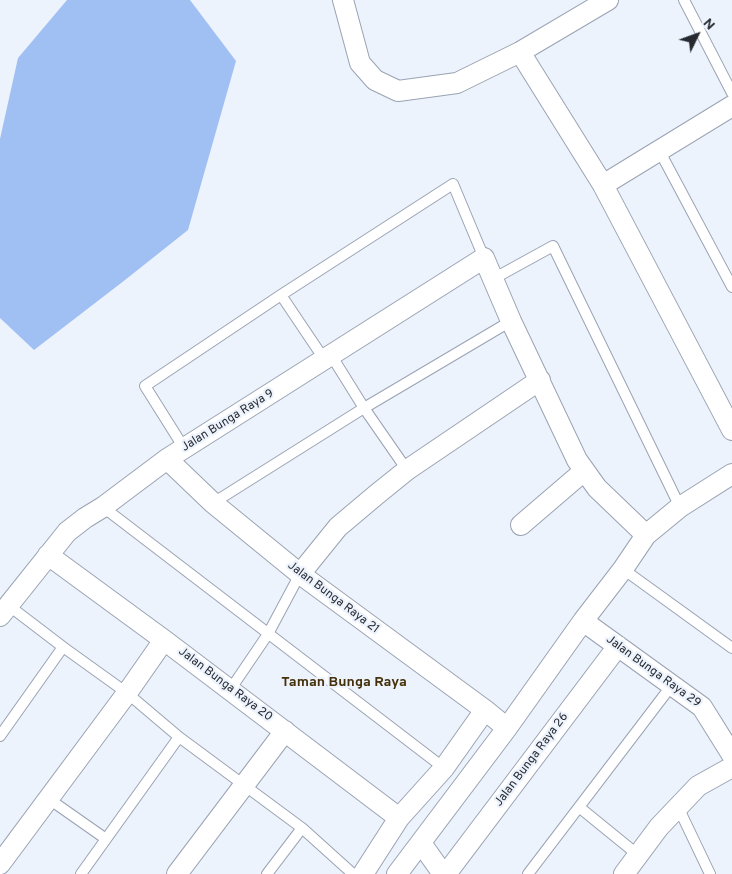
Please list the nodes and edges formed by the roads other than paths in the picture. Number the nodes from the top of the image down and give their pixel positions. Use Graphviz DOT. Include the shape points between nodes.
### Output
graph roads {
  1 [pos="343,0"];
  2 [pos="608,0"];
  3 [pos="684,0"];
  4 [pos="520,52"];
  5 [pos="732,93"];
  6 [pos="732,106"];
  7 [pos="659,150"];
  8 [pos="603,185"];
  9 [pos="484,258"];
  10 [pos="493,279"];
  11 [pos="732,286"];
  12 [pos="281,294"];
  13 [pos="511,321"];
  14 [pos="328,357"];
  15 [pos="540,380"];
  16 [pos="364,408"];
  17 [pos="732,430"];
  18 [pos="184,448"];
  19 [pos="167,459"];
  20 [pos="407,470"];
  21 [pos="584,471"];
  22 [pos="732,474"];
  23 [pos="213,503"];
  24 [pos="103,507"];
  25 [pos="680,507"];
  26 [pos="521,525"];
  27 [pos="646,536"];
  28 [pos="48,555"];
  29 [pos="623,569"];
  30 [pos="300,574"];
  31 [pos="4,610"];
  32 [pos="583,621"];
  33 [pos="268,634"];
  34 [pos="164,640"];
  35 [pos="618,646"];
  36 [pos="64,647"];
  37 [pos="732,648"];
  38 [pos="672,685"];
  39 [pos="230,690"];
  40 [pos="127,693"];
  41 [pos="485,710"];
  42 [pos="507,728"];
  43 [pos="285,732"];
  44 [pos="0,736"];
  45 [pos="179,737"];
  46 [pos="732,756"];
  47 [pos="732,767"];
  48 [pos="444,768"];
  49 [pos="245,786"];
  50 [pos="48,799"];
  51 [pos="678,807"];
  52 [pos="579,808"];
  53 [pos="399,818"];
  54 [pos="302,828"];
  55 [pos="106,839"];
  56 [pos="421,843"];
  57 [pos="638,855"];
  58 [pos="0,864"];
  59 [pos="81,874"];
  60 [pos="177,874"];
  61 [pos="267,874"];
  62 [pos="352,874"];
  63 [pos="363,874"];
  64 [pos="396,874"];
  65 [pos="444,874"];
  66 [pos="528,874"];
  67 [pos="625,874"];
  68 [pos="710,874"];
  1 -- 4 [label="street" via="360,63 375,80 398,91 458,83"];
  2 -- 4 [label="street"];
  3 -- 5 [label="lane"];
  4 -- 8 [label="street"];
  6 -- 7 [label="street"];
  7 -- 8 [label="street"];
  7 -- 11 [label="lane"];
  8 -- 17 [label="street"];
  9 -- 10 [label="street"];
  9 -- 12 [label="lane" via="454,184"];
  9 -- 14 [label="street, Jalan Bunga Raya 9"];
  10 -- 13 [label="street"];
  10 -- 25 [label="lane" via="553,246"];
  12 -- 14 [label="lane"];
  12 -- 18 [label="lane" via="145,386"];
  13 -- 15 [label="street"];
  13 -- 16 [label="lane"];
  14 -- 16 [label="lane"];
  14 -- 18 [label="street, Jalan Bunga Raya 9"];
  15 -- 20 [label="street"];
  15 -- 21 [label="street"];
  16 -- 20 [label="lane"];
  16 -- 23 [label="lane"];
  18 -- 19 [label="street, Jalan Bunga Raya 9"];
  19 -- 23 [label="street, Jalan Bunga Raya 21"];
  19 -- 24 [label="street, Jalan Bunga Raya 9"];
  20 -- 30 [label="street" via="338,527"];
  21 -- 26 [label="street"];
  21 -- 27 [label="street"];
  22 -- 25 [label="street"];
  23 -- 30 [label="street, Jalan Bunga Raya 21"];
  24 -- 28 [label="street, Jalan Bunga Raya 9" via="67,532"];
  24 -- 33 [label="lane"];
  25 -- 27 [label="street"];
  27 -- 29 [label="street"];
  28 -- 31 [label="street, Jalan Bunga Raya 9"];
  28 -- 34 [label="street, Jalan Bunga Raya 20"];
  29 -- 32 [label="street"];
  29 -- 37 [label="lane"];
  30 -- 33 [label="lane"];
  30 -- 41 [label="street, Jalan Bunga Raya 21"];
  31 -- 36 [label="lane"];
  32 -- 35 [label="street, Jalan Bunga Raya 29"];
  32 -- 42 [label="street"];
  33 -- 39 [label="lane"];
  33 -- 48 [label="lane"];
  34 -- 39 [label="street, Jalan Bunga Raya 20"];
  34 -- 40 [label="street"];
  35 -- 38 [label="street, Jalan Bunga Raya 29"];
  35 -- 65 [label="street, Jalan Bunga Raya 26"];
  36 -- 40 [label="lane"];
  36 -- 44 [label="lane"];
  38 -- 46 [label="street, Jalan Bunga Raya 29" via="702,707"];
  38 -- 52 [label="lane"];
  39 -- 43 [label="street, Jalan Bunga Raya 20"];
  40 -- 45 [label="lane"];
  40 -- 50 [label="street"];
  41 -- 42 [label="street, Jalan Bunga Raya 21"];
  41 -- 48 [label="street"];
  42 -- 56 [label="street"];
  43 -- 49 [label="street"];
  43 -- 53 [label="street, Jalan Bunga Raya 20"];
  45 -- 49 [label="lane"];
  45 -- 55 [label="lane"];
  47 -- 51 [label="street" via="698,786"];
  48 -- 53 [label="street"];
  49 -- 54 [label="lane"];
  49 -- 60 [label="street"];
  50 -- 55 [label="lane"];
  50 -- 58 [label="street"];
  51 -- 57 [label="street"];
  51 -- 68 [label="lane"];
  52 -- 57 [label="lane"];
  52 -- 66 [label="lane"];
  53 -- 63 [label="street"];
  54 -- 61 [label="lane"];
  54 -- 62 [label="lane"];
  55 -- 59 [label="lane"];
  56 -- 64 [label="street"];
  56 -- 65 [label="street"];
  57 -- 67 [label="street"];
}
